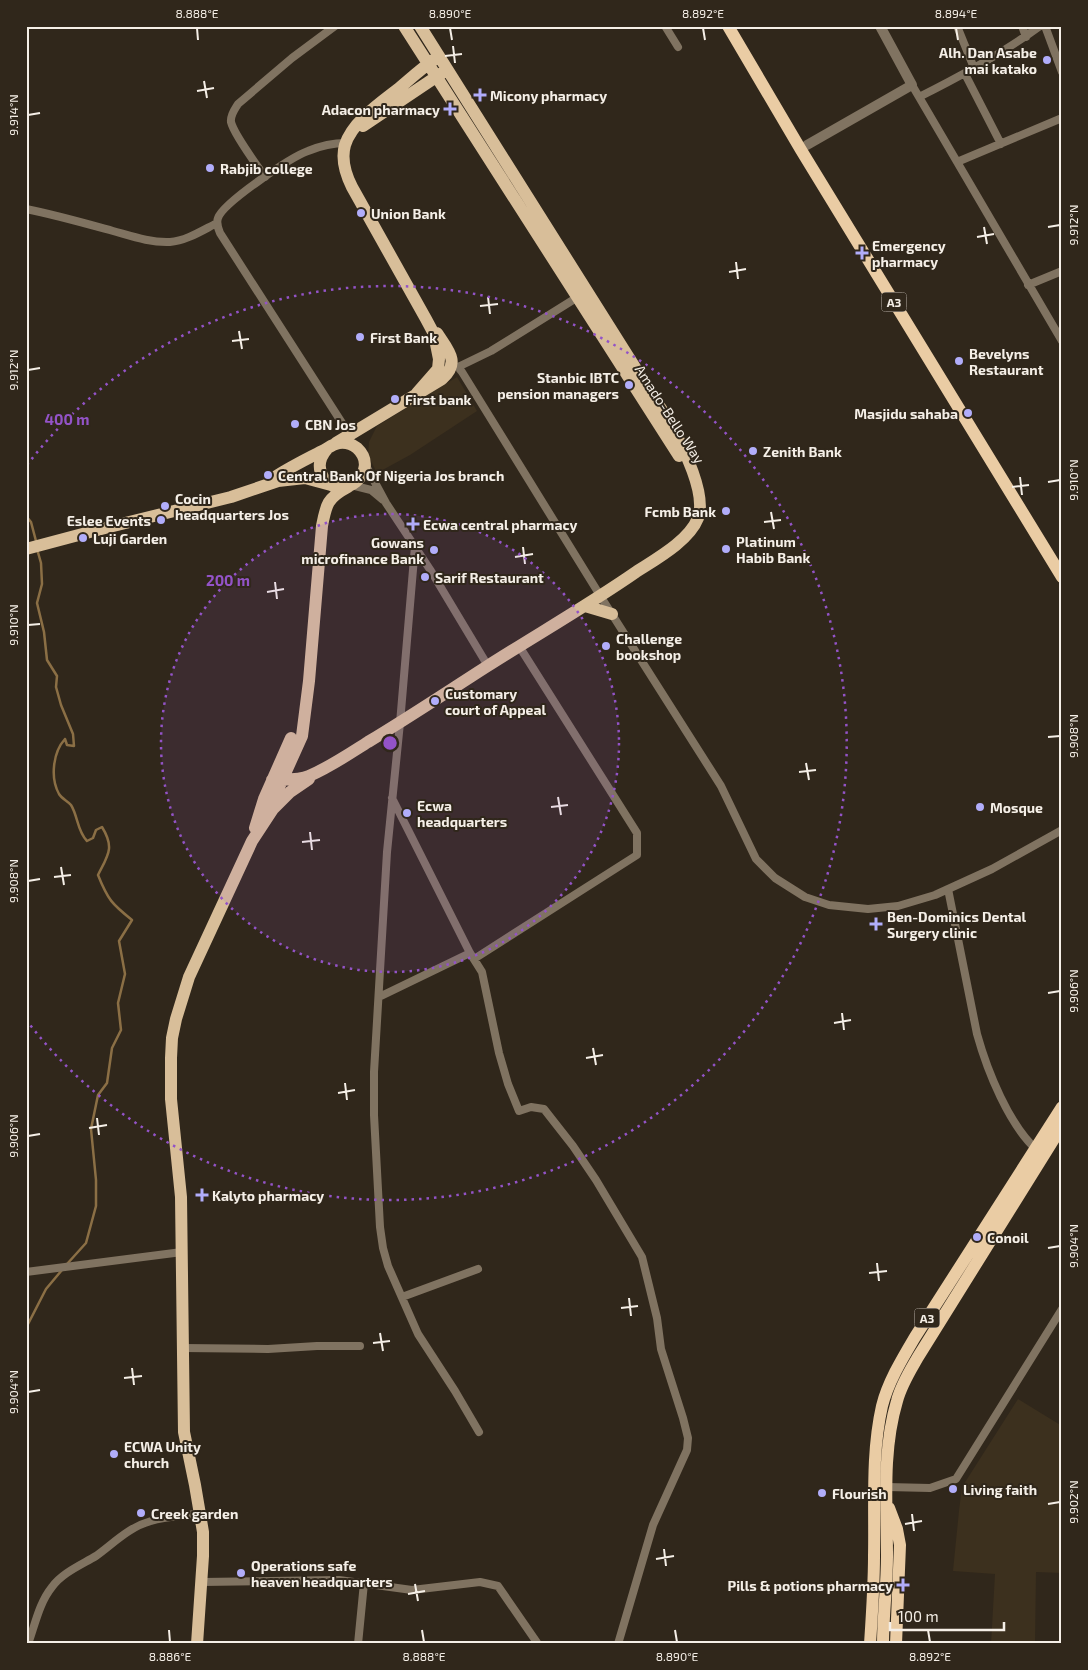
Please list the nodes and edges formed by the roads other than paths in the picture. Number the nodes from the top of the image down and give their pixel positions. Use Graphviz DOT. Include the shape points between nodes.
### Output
graph roads {
  1 [pos="335,26"];
  2 [pos="420,26"];
  3 [pos="665,26"];
  4 [pos="728,26"];
  5 [pos="735,26"];
  6 [pos="880,26"];
  7 [pos="957,26"];
  8 [pos="1022,26"];
  9 [pos="1040,26"];
  10 [pos="1046,26"];
  11 [pos="405,29"];
  12 [pos="1026,37"];
  13 [pos="678,47"];
  14 [pos="1059,58"];
  15 [pos="434,60"];
  16 [pos="974,68"];
  17 [pos="448,70"];
  18 [pos="1062,72"];
  19 [pos="965,74"];
  20 [pos="436,76"];
  21 [pos="406,82"];
  22 [pos="912,85"];
  23 [pos="414,92"];
  24 [pos="918,97"];
  25 [pos="453,103"];
  26 [pos="1062,118"];
  27 [pos="348,139"];
  28 [pos="1001,144"];
  29 [pos="807,145"];
  30 [pos="957,162"];
  31 [pos="265,177"];
  32 [pos="26,209"];
  33 [pos="216,223"];
  34 [pos="1062,271"];
  35 [pos="1028,285"];
  36 [pos="582,295"];
  37 [pos="1062,341"];
  38 [pos="449,366"];
  39 [pos="376,419"];
  40 [pos="350,435"];
  41 [pos="331,446"];
  42 [pos="362,456"];
  43 [pos="324,479"];
  44 [pos="262,486"];
  45 [pos="350,486"];
  46 [pos="386,503"];
  47 [pos="322,526"];
  48 [pos="415,546"];
  49 [pos="26,549"];
  50 [pos="1062,560"];
  51 [pos="1062,577"];
  52 [pos="601,597"];
  53 [pos="585,606"];
  54 [pos="612,614"];
  55 [pos="519,646"];
  56 [pos="488,666"];
  57 [pos="400,722"];
  58 [pos="327,768"];
  59 [pos="278,780"];
  60 [pos="392,798"];
  61 [pos="262,825"];
  62 [pos="1062,830"];
  63 [pos="252,841"];
  64 [pos="948,889"];
  65 [pos="472,956"];
  66 [pos="379,997"];
  67 [pos="1062,1108"];
  68 [pos="1062,1126"];
  69 [pos="1039,1152"];
  70 [pos="182,1252"];
  71 [pos="478,1269"];
  72 [pos="26,1272"];
  73 [pos="402,1297"];
  74 [pos="1062,1309"];
  75 [pos="360,1346"];
  76 [pos="183,1348"];
  77 [pos="479,1432"];
  78 [pos="887,1494"];
  79 [pos="201,1513"];
  80 [pos="874,1528"];
  81 [pos="202,1582"];
  82 [pos="364,1583"];
  83 [pos="28,1644"];
  84 [pos="198,1644"];
  85 [pos="358,1644"];
  86 [pos="538,1644"];
  87 [pos="618,1644"];
  88 [pos="862,1644"];
  89 [pos="870,1644"];
  90 [pos="883,1644"];
  91 [pos="896,1644"];
  1 -- 31 [label="street" via="238,104 232,113 235,131"];
  2 -- 15 [label="main road, Amado-Bello Way"];
  3 -- 13 [label="street"];
  4 -- 51 [label="highway, A3" via="800,150"];
  5 -- 29 [label="highway, A3"];
  6 -- 22 [label="street"];
  7 -- 16 [label="street"];
  8 -- 12 [label="street"];
  9 -- 12 [label="street"];
  10 -- 14 [label="street"];
  11 -- 15 [label="main road, Amado-Bello Way"];
  11 -- 21 [label="main road" via="414,46 416,61"];
  12 -- 16 [label="street"];
  14 -- 18 [label="street"];
  15 -- 17 [label="main road, Amado-Bello Way"];
  15 -- 20 [label="main road, Amado-Bello Way"];
  15 -- 21 [label="main road"];
  16 -- 19 [label="street"];
  17 -- 20 [label="main road"];
  17 -- 36 [label="main road, Amado-Bello Way"];
  19 -- 24 [label="street"];
  19 -- 28 [label="street"];
  20 -- 23 [label="main road"];
  20 -- 25 [label="main road, Amado-Bello Way"];
  21 -- 27 [label="main road" via="371,110"];
  22 -- 24 [label="street"];
  22 -- 29 [label="street"];
  23 -- 25 [label="main road" via="430,90"];
  23 -- 27 [label="main road"];
  24 -- 30 [label="street"];
  25 -- 36 [label="main road, Amado-Bello Way"];
  26 -- 28 [label="street"];
  27 -- 31 [label="street" via="307,151"];
  27 -- 38 [label="main road" via="344,161 348,178 426,319 451,355"];
  28 -- 30 [label="street"];
  29 -- 50 [label="highway, A3"];
  30 -- 35 [label="street"];
  31 -- 33 [label="street" via="227,206"];
  32 -- 33 [label="street" via="139,238 164,241 181,240"];
  33 -- 40 [label="street"];
  34 -- 35 [label="street"];
  35 -- 37 [label="street"];
  36 -- 38 [label="street" via="491,351"];
  36 -- 52 [label="main road, Amado-Bello Way" via="670,423 697,485 700,503 698,518 688,534"];
  38 -- 39 [label="main road" via="450,370 442,379"];
  38 -- 52 [label="street" via="467,380"];
  39 -- 40 [label="main road"];
  39 -- 42 [label="main road" via="365,435"];
  40 -- 41 [label="main road"];
  40 -- 42 [label="street"];
  41 -- 42 [label="main road" via="346,443"];
  41 -- 43 [label="main road" via="320,458"];
  41 -- 44 [label="main road"];
  42 -- 45 [label="main road" via="364,471"];
  42 -- 46 [label="street"];
  43 -- 44 [label="main road" via="292,478"];
  43 -- 45 [label="main road" via="338,487"];
  43 -- 47 [label="main road"];
  44 -- 49 [label="main road" via="231,497"];
  45 -- 46 [label="street" via="371,490"];
  45 -- 47 [label="main road" via="337,492 329,501"];
  46 -- 48 [label="street"];
  47 -- 59 [label="main road" via="302,736"];
  48 -- 56 [label="street"];
  48 -- 57 [label="street"];
  52 -- 53 [label="main road, Amado-Bello Way"];
  52 -- 54 [label="street"];
  53 -- 54 [label="main road"];
  53 -- 55 [label="main road, Amado-Bello Way"];
  54 -- 64 [label="street" via="721,786 756,859 775,878 805,897 829,905 868,910 898,906"];
  55 -- 56 [label="main road, Amado-Bello Way"];
  55 -- 65 [label="street" via="637,833 637,855"];
  56 -- 57 [label="main road, Amado-Bello Way"];
  57 -- 58 [label="main road, Amado-Bello Way"];
  57 -- 60 [label="street"];
  58 -- 59 [label="main road" via="302,779"];
  58 -- 61 [label="main road" via="290,792"];
  59 -- 61 [label="main road"];
  59 -- 63 [label="main road" via="258,817"];
  60 -- 65 [label="street"];
  60 -- 66 [label="street"];
  61 -- 63 [label="main road"];
  62 -- 64 [label="street"];
  63 -- 70 [label="main road" via="189,977 172,1038 170,1081 182,1197"];
  64 -- 69 [label="street" via="983,1055 1011,1115"];
  65 -- 66 [label="street"];
  65 -- 87 [label="street" via="482,972 499,1053 519,1111 530,1107 544,1109 596,1180 642,1257 661,1349 688,1438 682,1461 653,1525"];
  66 -- 73 [label="street" via="374,1115 380,1227 388,1266"];
  67 -- 69 [label="highway, A3"];
  68 -- 69 [label="highway, A3"];
  69 -- 78 [label="highway, A3" via="902,1387 890,1437"];
  69 -- 80 [label="highway, A3" via="914,1337 887,1390 878,1426"];
  70 -- 72 [label="street"];
  70 -- 76 [label="main road"];
  71 -- 73 [label="street"];
  73 -- 77 [label="street" via="418,1334"];
  74 -- 78 [label="street" via="956,1480 930,1488"];
  75 -- 76 [label="street"];
  76 -- 79 [label="main road" via="184,1432"];
  78 -- 90 [label="highway, A3"];
  78 -- 91 [label="highway" via="900,1545"];
  79 -- 81 [label="main road"];
  79 -- 83 [label="street" via="152,1521 137,1527 74,1569 52,1586"];
  80 -- 88 [label="highway" via="865,1563"];
  80 -- 89 [label="highway, A3"];
  81 -- 82 [label="street" via="339,1580"];
  81 -- 84 [label="main road"];
  82 -- 85 [label="street"];
  82 -- 86 [label="street" via="412,1590 480,1582 498,1586"];
}
